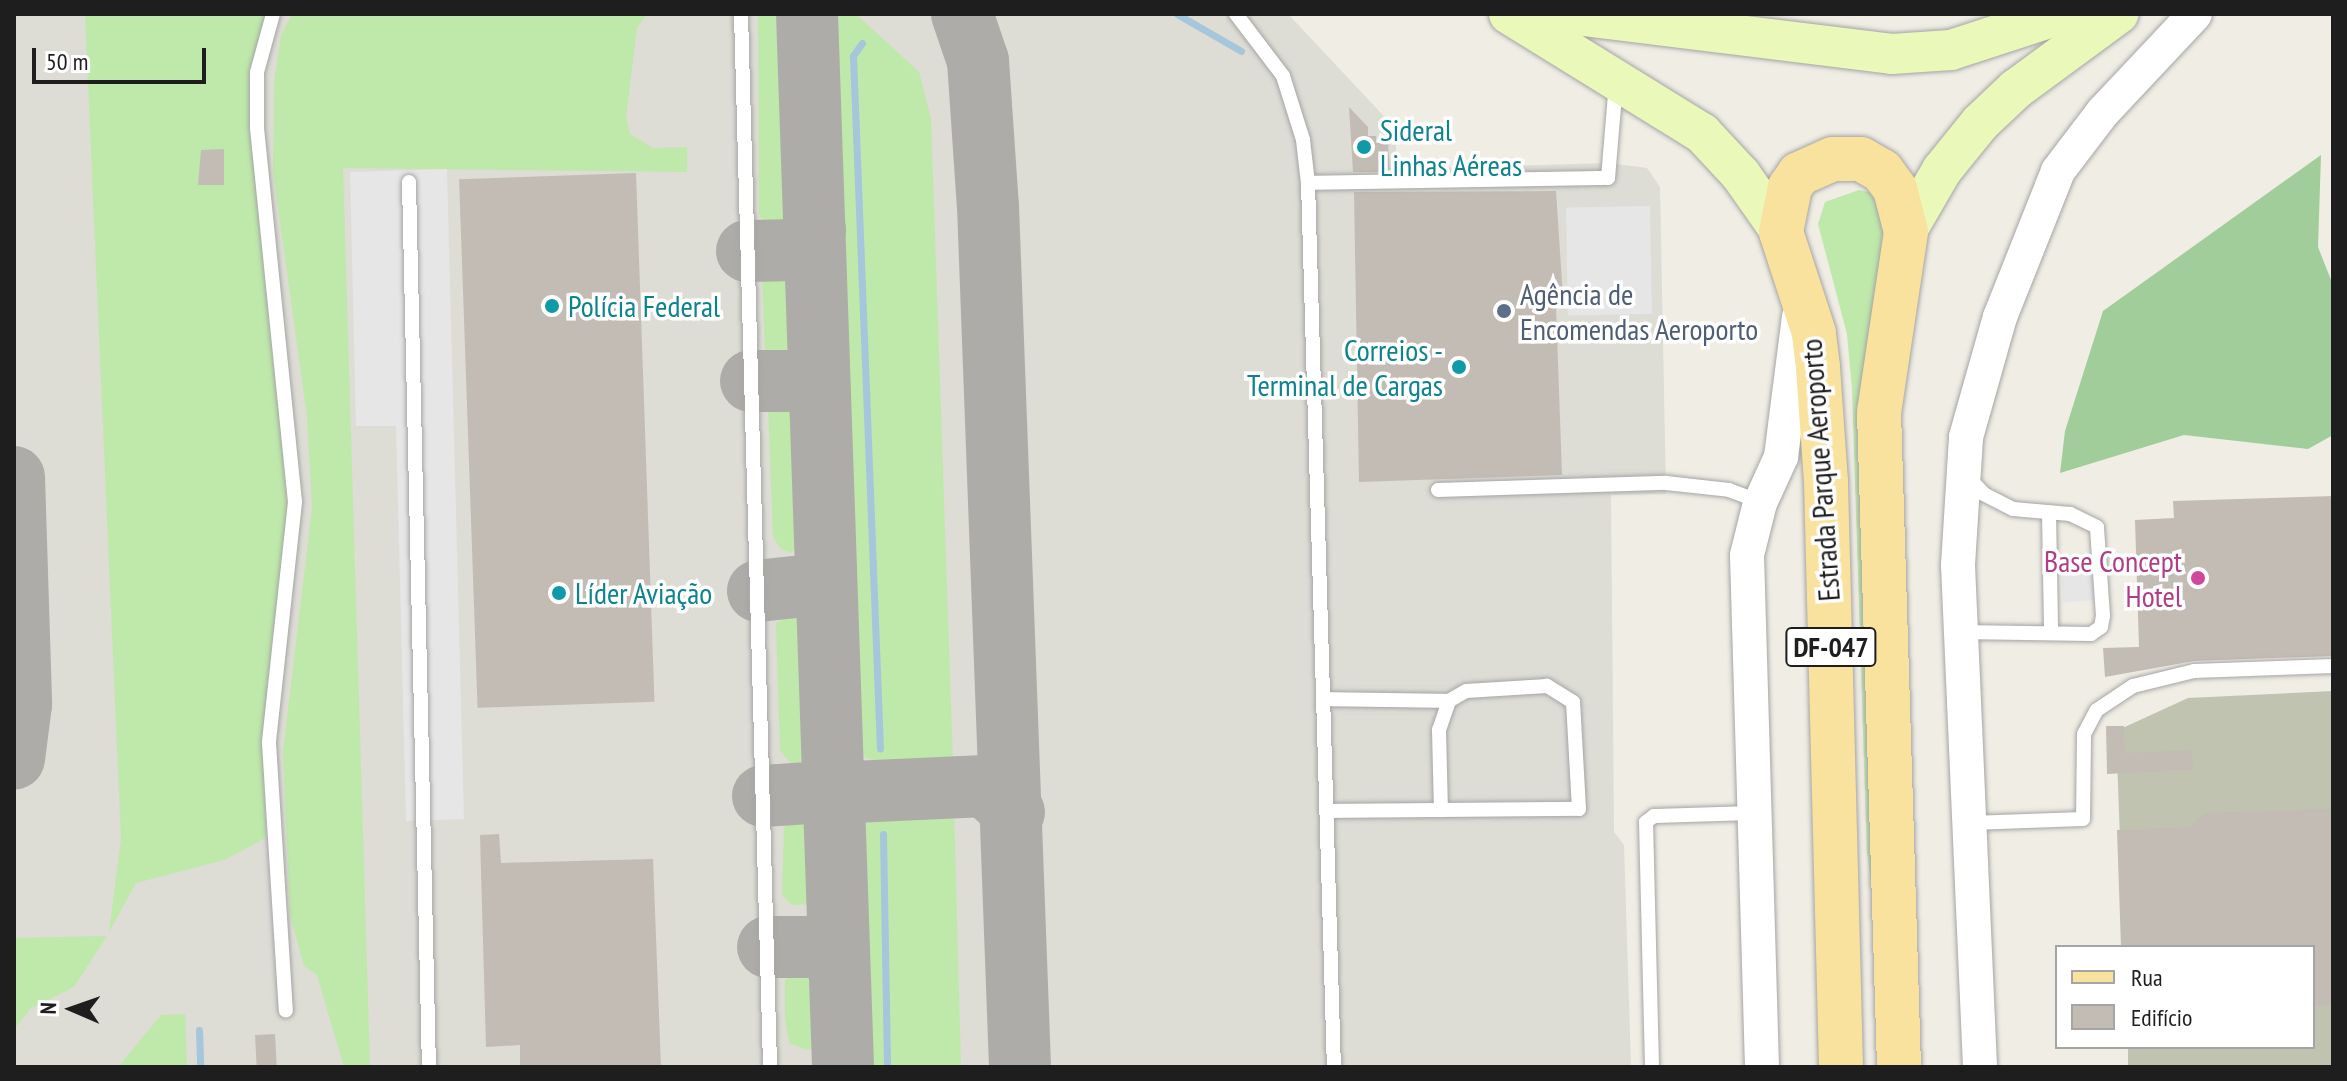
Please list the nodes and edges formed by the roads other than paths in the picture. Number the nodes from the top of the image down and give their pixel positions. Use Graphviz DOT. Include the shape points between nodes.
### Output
graph roads {
  1 [pos="273,14"];
  2 [pos="741,14"];
  3 [pos="1236,14"];
  4 [pos="1509,14"];
  5 [pos="1567,14"];
  6 [pos="2062,14"];
  7 [pos="2118,14"];
  8 [pos="2195,14"];
  9 [pos="1617,78"];
  10 [pos="409,182"];
  11 [pos="1308,183"];
  12 [pos="1781,232"];
  13 [pos="1906,232"];
  14 [pos="1801,289"];
  15 [pos="1961,470"];
  16 [pos="1438,490"];
  17 [pos="1760,503"];
  18 [pos="2049,512"];
  19 [pos="2051,631"];
  20 [pos="1961,632"];
  21 [pos="2333,666"];
  22 [pos="1323,699"];
  23 [pos="1449,701"];
  24 [pos="1441,810"];
  25 [pos="1326,811"];
  26 [pos="1753,813"];
  27 [pos="1970,823"];
  28 [pos="286,1010"];
  29 [pos="429,1067"];
  30 [pos="770,1067"];
  31 [pos="1334,1067"];
  32 [pos="1652,1067"];
  33 [pos="1762,1067"];
  34 [pos="1841,1067"];
  35 [pos="1899,1067"];
  36 [pos="1980,1067"];
  1 -- 28 [label="lane" via="257,72 257,128 295,502 269,743"];
  2 -- 30 [label="lane"];
  3 -- 11 [label="lane" via="1283,76 1303,140"];
  4 -- 9 [label="main road, Estrada Parque Aeroporto / DF-047"];
  5 -- 6 [label="main road" via="1892,54 1951,50"];
  7 -- 13 [label="main road, Estrada Parque Aeroporto / DF-047" via="2016,89 1980,123 1942,170"];
  8 -- 15 [label="street" via="2103,112 2058,171 2000,317 1977,389"];
  9 -- 11 [label="lane" via="1608,178"];
  9 -- 12 [label="main road, Estrada Parque Aeroporto / DF-047" via="1702,133 1741,175"];
  10 -- 29 [label="lane"];
  11 -- 22 [label="lane"];
  12 -- 13 [label="main road" via="1790,187 1799,174 1833,159 1861,159 1882,171 1895,189"];
  12 -- 14 [label="main road, Estrada Parque Aeroporto / DF-047"];
  13 -- 35 [label="main road, Estrada Parque Aeroporto / DF-047" via="1879,412"];
  14 -- 17 [label="street" via="1788,426 1781,457"];
  14 -- 34 [label="main road, Estrada Parque Aeroporto / DF-047" via="1815,344 1826,482"];
  15 -- 18 [label="lane" via="1984,494 2013,509"];
  15 -- 20 [label="street"];
  16 -- 17 [label="lane" via="1666,483 1729,490"];
  17 -- 26 [label="street" via="1747,555"];
  18 -- 19 [label="lane"];
  18 -- 19 [label="lane" via="2083,517 2097,527 2103,581 2101,627 2091,634"];
  19 -- 20 [label="lane"];
  20 -- 27 [label="street"];
  21 -- 27 [label="lane" via="2194,671 2133,686 2097,710 2084,734 2083,819"];
  22 -- 23 [label="lane"];
  22 -- 25 [label="lane"];
  23 -- 24 [label="lane" via="1439,730"];
  23 -- 24 [label="lane" via="1466,691 1547,686 1562,691 1573,702 1577,724 1579,809"];
  24 -- 25 [label="lane"];
  25 -- 31 [label="lane"];
  26 -- 32 [label="lane" via="1654,816 1646,822"];
  26 -- 33 [label="street"];
  27 -- 36 [label="street"];
}
